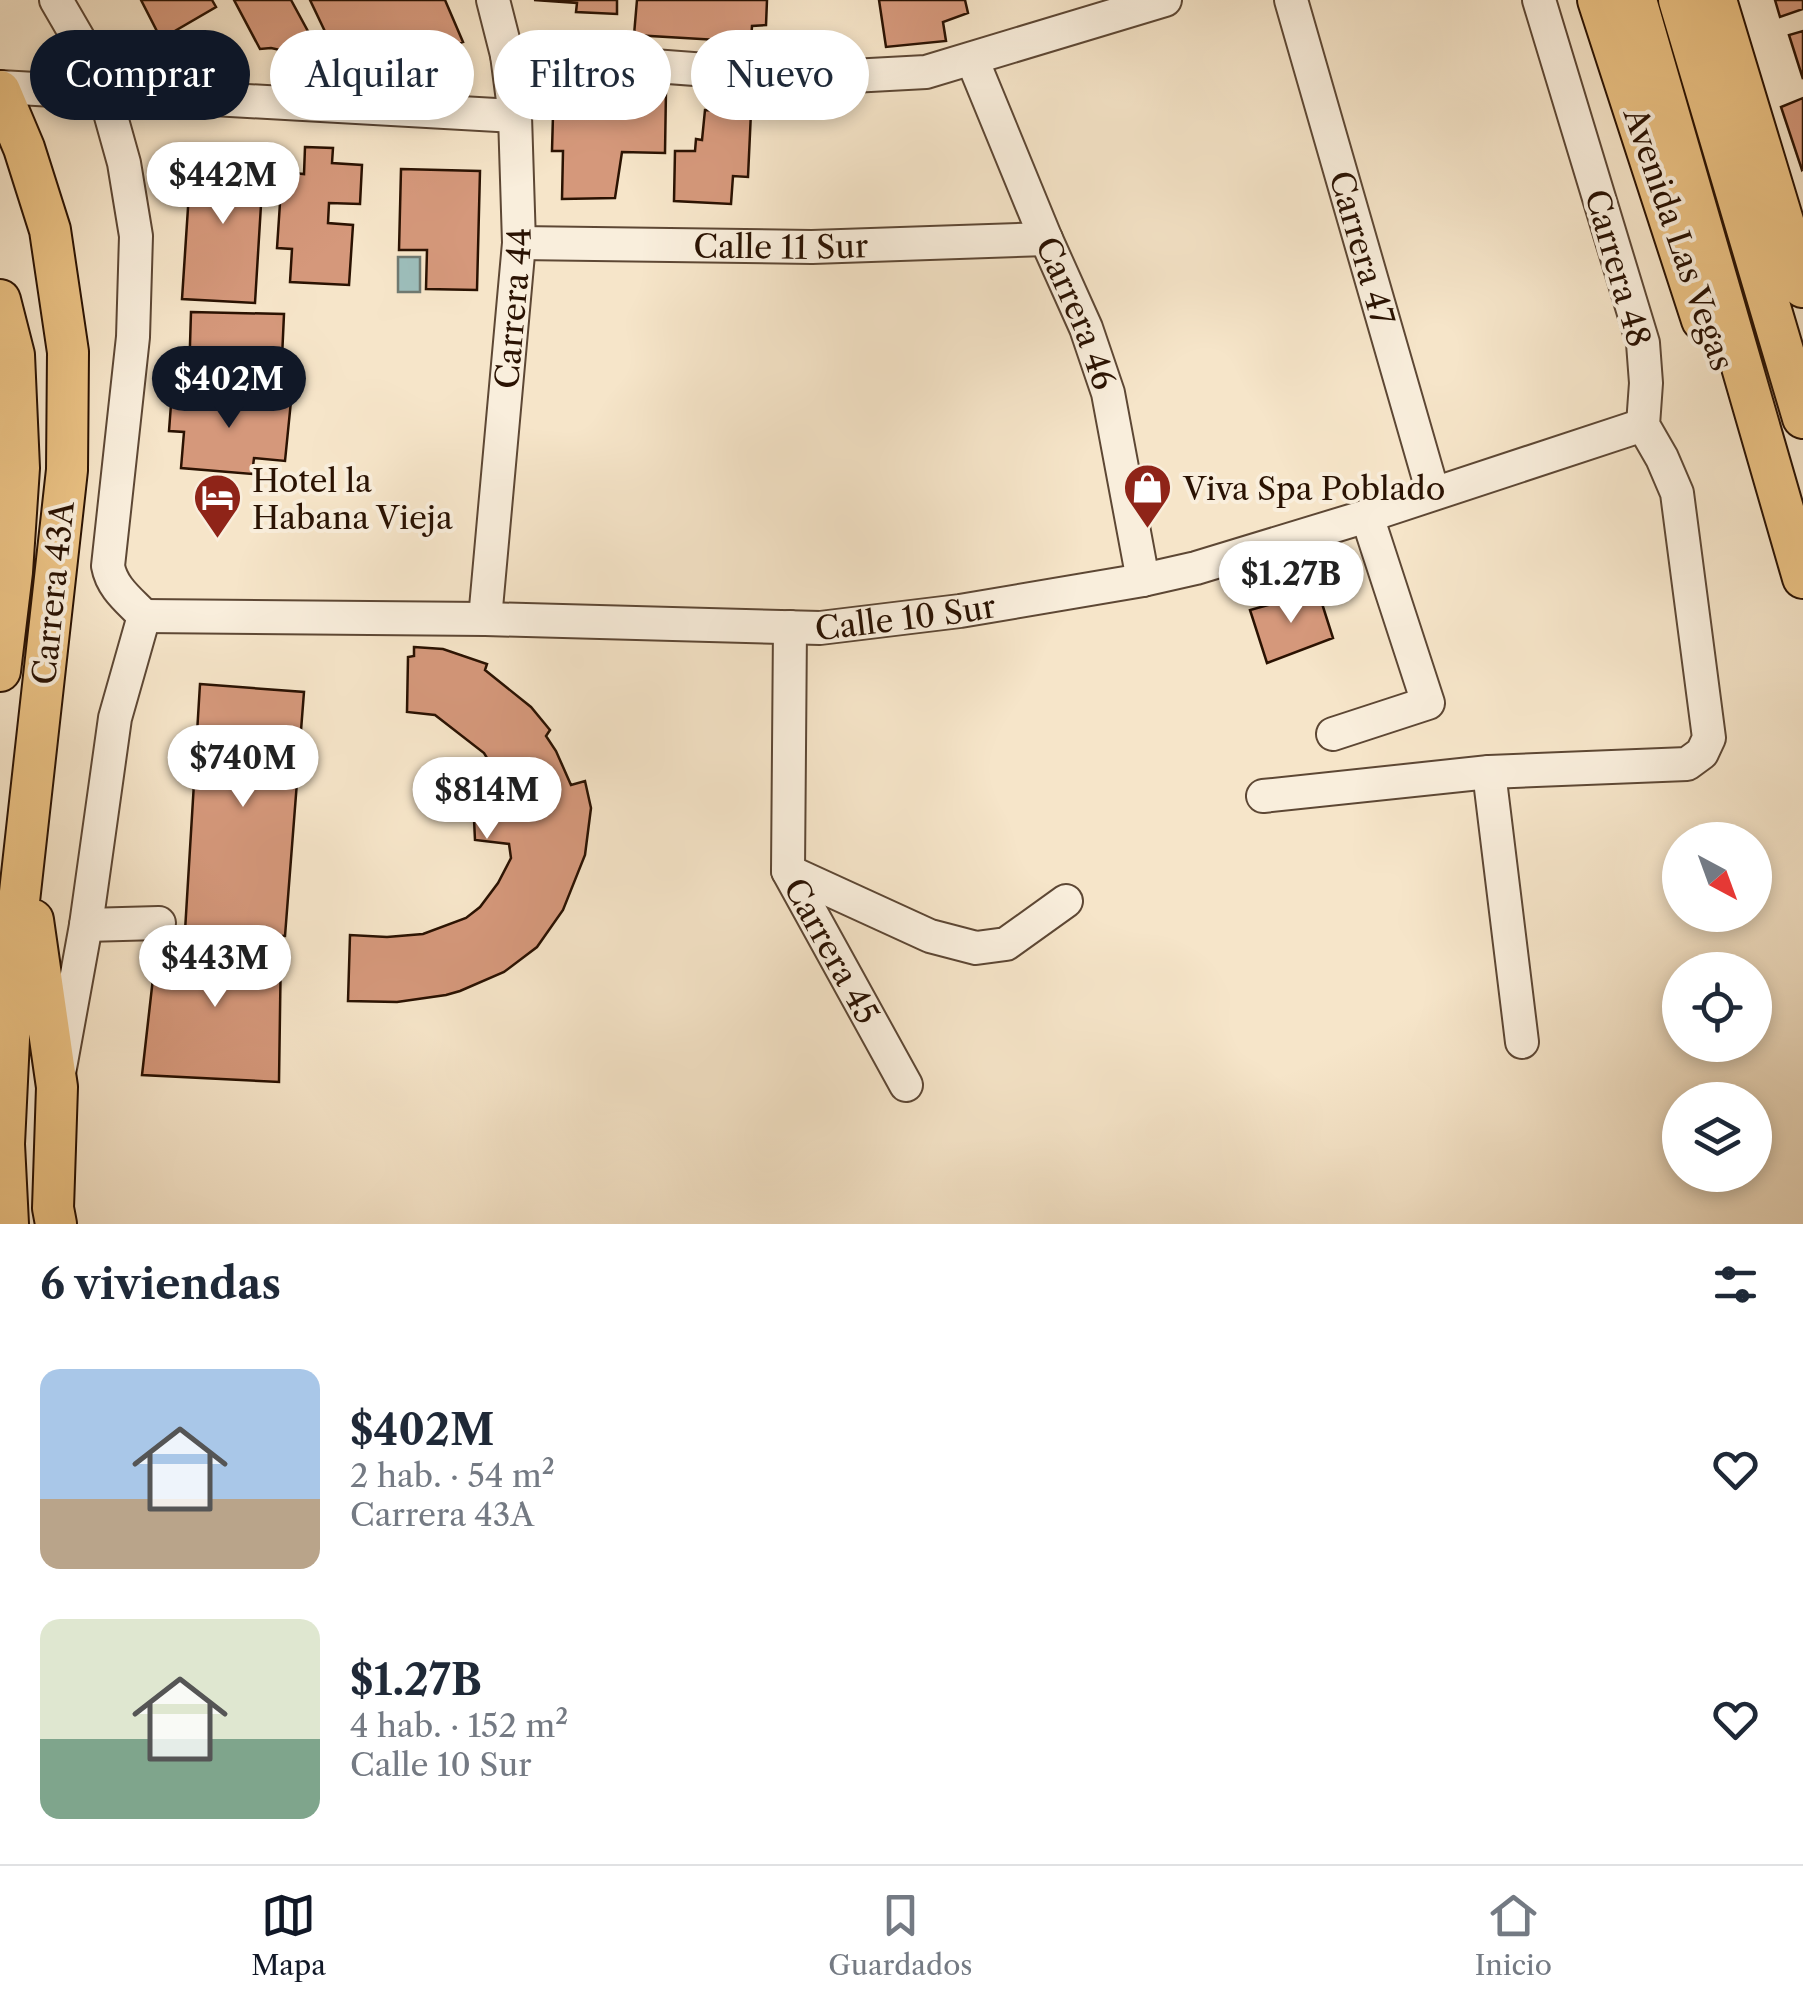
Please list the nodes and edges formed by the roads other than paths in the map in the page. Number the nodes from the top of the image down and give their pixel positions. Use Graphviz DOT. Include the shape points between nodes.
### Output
graph roads {
  1 [pos="56,0"];
  2 [pos="493,0"];
  3 [pos="1165,0"];
  4 [pos="1291,0"];
  5 [pos="1539,0"];
  6 [pos="1598,0"];
  7 [pos="1636,0"];
  8 [pos="1679,0"];
  9 [pos="1716,0"];
  10 [pos="73,30"];
  11 [pos="501,30"];
  12 [pos="972,60"];
  13 [pos="671,61"];
  14 [pos="0,89"];
  15 [pos="30,90"];
  16 [pos="250,102"];
  17 [pos="494,115"];
  18 [pos="112,120"];
  19 [pos="515,120"];
  20 [pos="1046,239"];
  21 [pos="519,243"];
  22 [pos="1803,287"];
  23 [pos="0,300"];
  24 [pos="1803,418"];
  25 [pos="1642,426"];
  26 [pos="1771,473"];
  27 [pos="1434,493"];
  28 [pos="1367,516"];
  29 [pos="1803,578"];
  30 [pos="1143,580"];
  31 [pos="144,616"];
  32 [pos="485,619"];
  33 [pos="790,628"];
  34 [pos="0,672"];
  35 [pos="1332,734"];
  36 [pos="1489,772"];
  37 [pos="1263,796"];
  38 [pos="24,866"];
  39 [pos="788,871"];
  40 [pos="1066,901"];
  41 [pos="159,924"];
  42 [pos="86,925"];
  43 [pos="1522,1042"];
  44 [pos="906,1086"];
  45 [pos="57,1087"];
  46 [pos="8,1224"];
  47 [pos="56,1224"];
  1 -- 10 [label="street, Carrera 43A"];
  2 -- 11 [label="street, Carrera 44"];
  3 -- 12 [label="street"];
  4 -- 27 [label="street, Carrera 47"];
  5 -- 25 [label="street, Carrera 48" via="1642,344"];
  6 -- 26 [label="main road, Avenida Las Vegas" via="1707,337"];
  7 -- 26 [label="main road, Avenida Las Vegas"];
  8 -- 24 [label="main road, Avenida Las Vegas"];
  9 -- 22 [label="main road"];
  12 -- 13 [label="street" via="926,72"];
  12 -- 20 [label="street, Carrera 46"];
  14 -- 15 [label="street"];
  14 -- 38 [label="main road, Carrera 43A" via="50,230 68,352 67,470"];
  16 -- 17 [label="street"];
  18 -- 31 [label="street, Carrera 43A" via="136,236 133,338 108,566 117,589"];
  19 -- 21 [label="street, Carrera 44"];
  20 -- 21 [label="street, Calle 11 Sur" via="812,247"];
  20 -- 30 [label="street, Carrera 46" via="1108,393"];
  21 -- 32 [label="street, Carrera 44"];
  23 -- 34 [label="main road, Carrera 43A" via="14,355 19,468"];
  25 -- 27 [label="street, Calle 10 Sur"];
  25 -- 36 [label="street" via="1677,493 1709,738 1687,764"];
  26 -- 29 [label="main road, Avenida Las Vegas"];
  27 -- 28 [label="street, Calle 10 Sur"];
  28 -- 30 [label="street, Calle 10 Sur"];
  28 -- 35 [label="street" via="1428,703"];
  30 -- 33 [label="street, Calle 10 Sur" via="960,611"];
  31 -- 32 [label="street, Calle 10 Sur"];
  31 -- 42 [label="street" via="115,718"];
  32 -- 33 [label="street, Calle 10 Sur"];
  33 -- 39 [label="street, Carrera 45"];
  36 -- 37 [label="street"];
  36 -- 43 [label="street"];
  38 -- 45 [label="main road"];
  38 -- 46 [label="main road, Carrera 43A" via="4,1144"];
  39 -- 40 [label="street" via="930,936 976,948 1006,944"];
  39 -- 44 [label="street, Carrera 45"];
  41 -- 42 [label="street"];
  42 -- 45 [label="street"];
  45 -- 47 [label="main road"];
}
